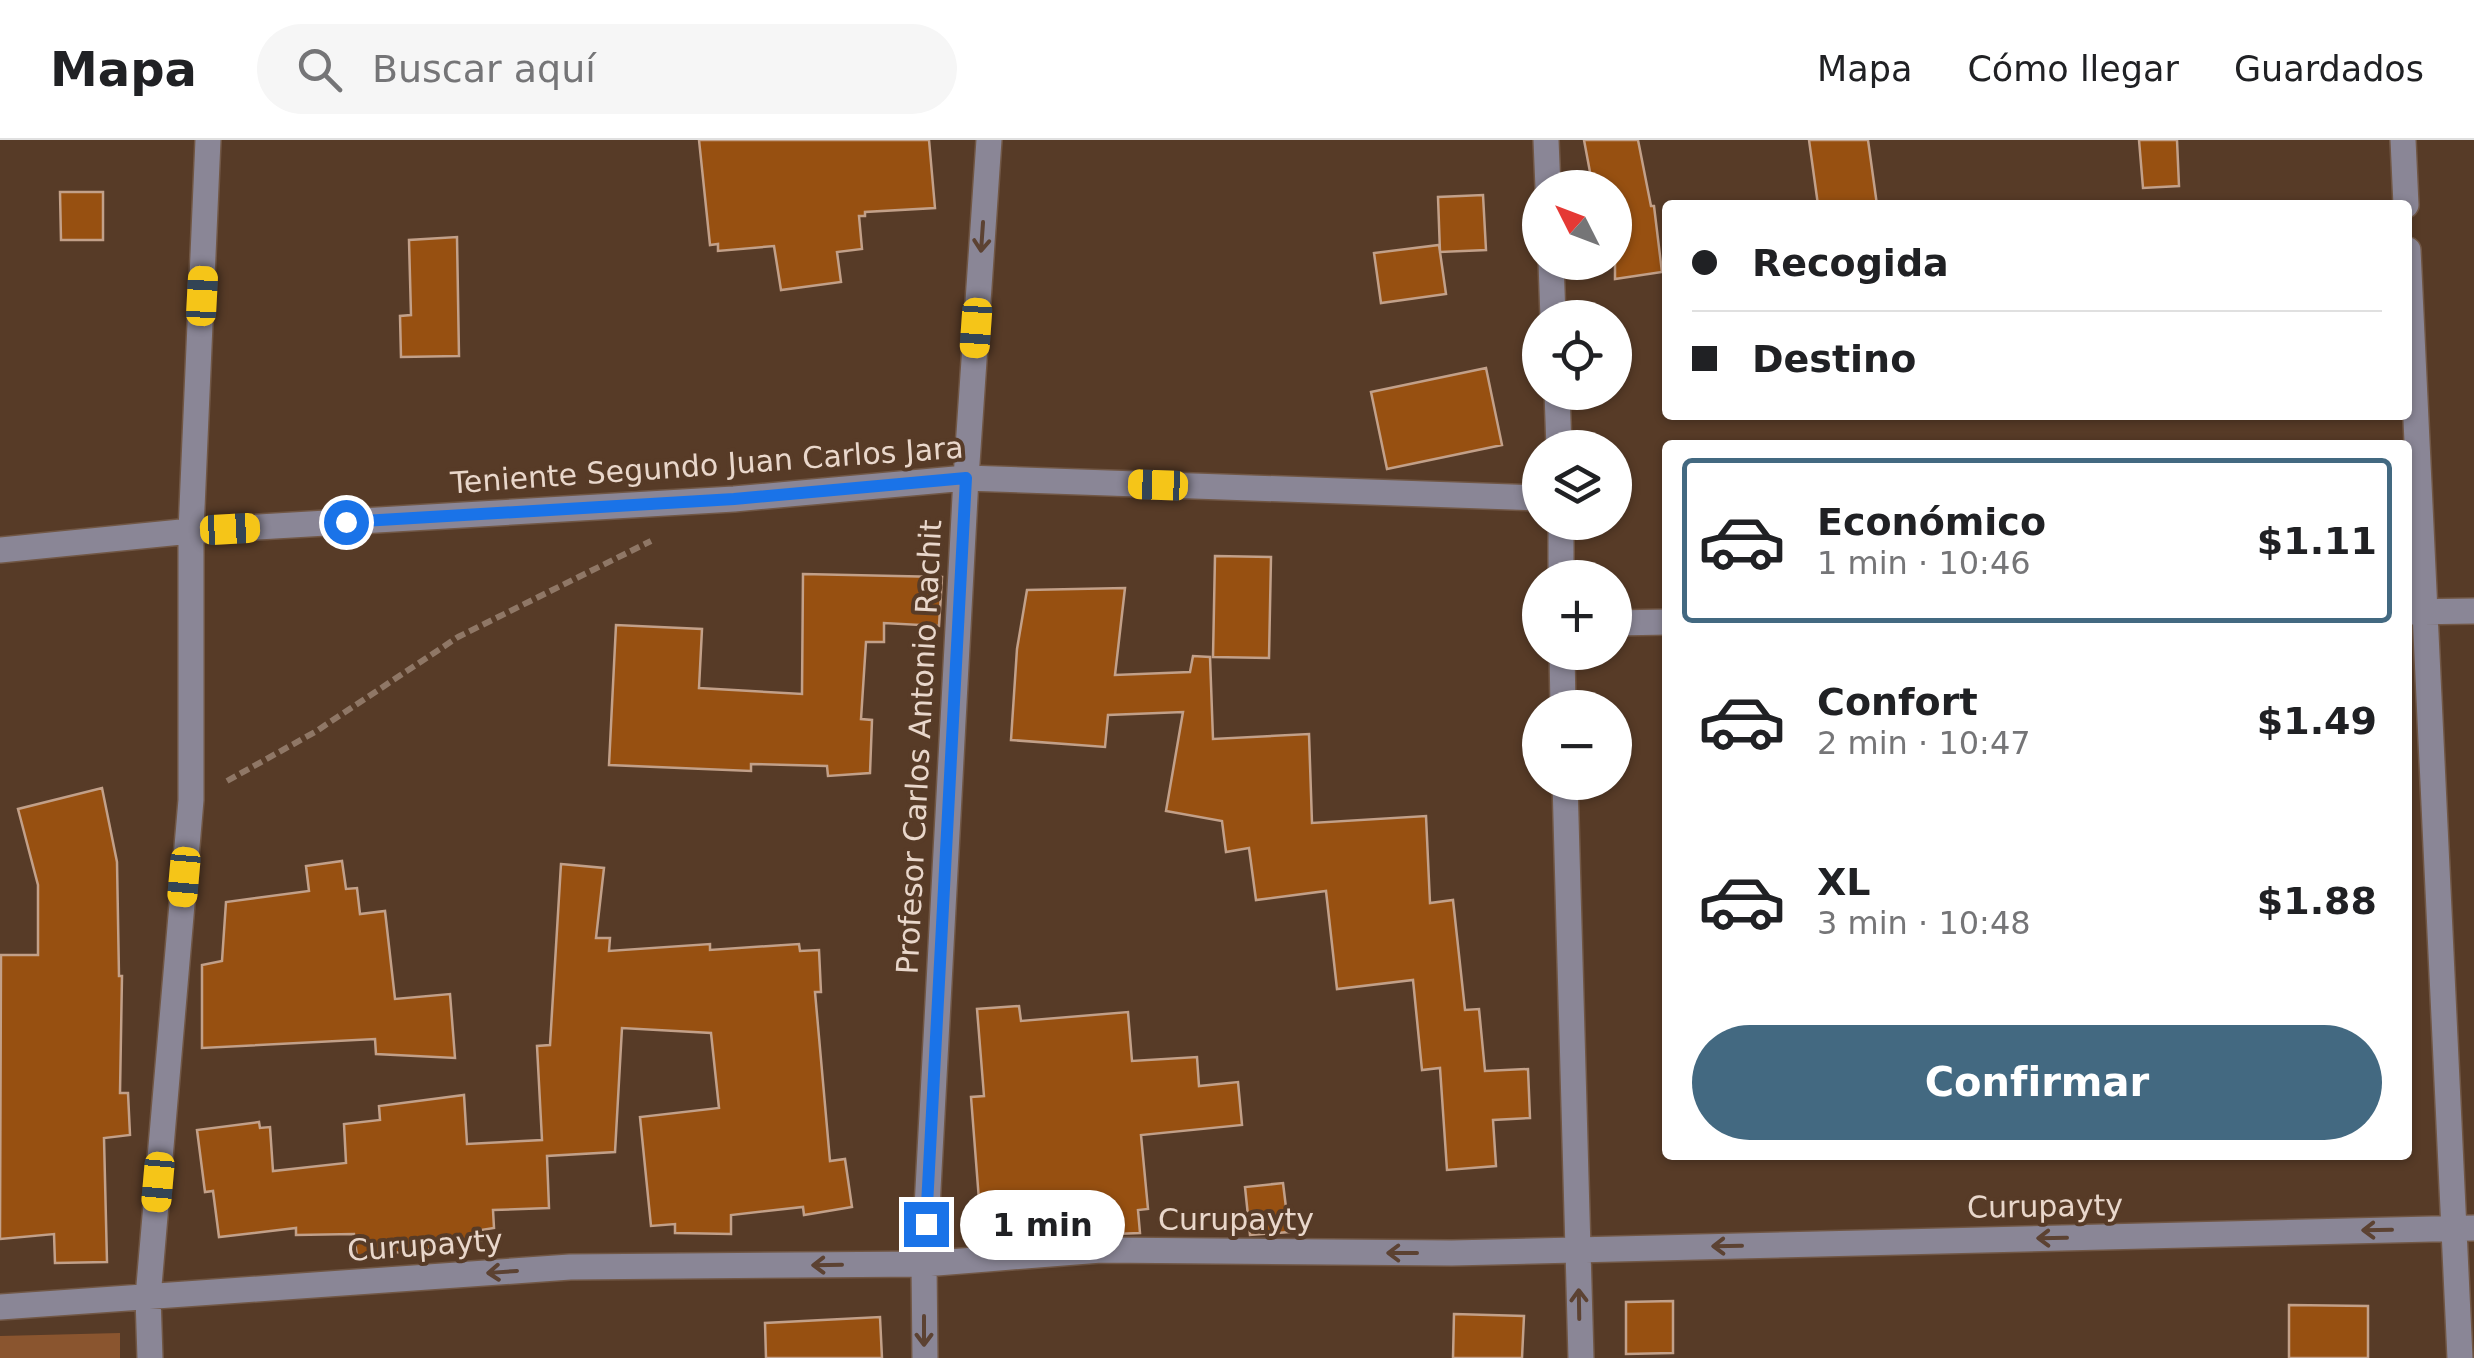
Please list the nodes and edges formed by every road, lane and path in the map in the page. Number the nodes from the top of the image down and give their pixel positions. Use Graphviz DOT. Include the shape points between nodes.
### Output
graph roads {
  1 [pos="208,140"];
  2 [pos="989,140"];
  3 [pos="1546,140"];
  4 [pos="2403,140"];
  5 [pos="1547,170"];
  6 [pos="2406,200"];
  7 [pos="2412,457"];
  8 [pos="966,478"];
  9 [pos="1522,497"];
  10 [pos="191,531"];
  11 [pos="668,533"];
  12 [pos="0,550"];
  13 [pos="2415,612"];
  14 [pos="2474,612"];
  15 [pos="1632,622"];
  16 [pos="1662,622"];
  17 [pos="191,800"];
  18 [pos="1566,800"];
  19 [pos="2465,1228"];
  20 [pos="1578,1250"];
  21 [pos="924,1264"];
  22 [pos="148,1297"];
  23 [pos="0,1307"];
  24 [pos="150,1358"];
  25 [pos="924,1358"];
  26 [pos="1580,1358"];
  27 [pos="2460,1358"];
  1 -- 10 [label="street"];
  2 -- 8 [label="street, Profesor Carlos Antonio Rachit, one-way"];
  3 -- 5 [label="street"];
  4 -- 6 [label="street"];
  7 -- 13 [label="street"];
  8 -- 9 [label="street, Teniente Segundo Juan Carlos Jara"];
  8 -- 10 [label="street, Teniente Segundo Juan Carlos Jara" via="734,499"];
  8 -- 21 [label="street, Profesor Carlos Antonio Rachit"];
  10 -- 12 [label="street, Teniente Segundo Juan Carlos Jara"];
  10 -- 17 [label="street"];
  11 -- 17 [label="path" via="458,637 314,732"];
  13 -- 14 [label="street"];
  13 -- 19 [label="street"];
  15 -- 16 [label="street"];
  17 -- 22 [label="street"];
  18 -- 20 [label="street"];
  19 -- 20 [label="street, Curupayty, one-way"];
  19 -- 27 [label="street"];
  20 -- 21 [label="street, Curupayty, one-way" via="1102,1250"];
  26 -- 20 [label="street, one-way"];
  21 -- 22 [label="street, Curupayty, one-way" via="570,1267"];
  21 -- 25 [label="street, Profesor Carlos Antonio Rachit, one-way"];
  22 -- 23 [label="street, Curupayty"];
  22 -- 24 [label="street"];
}
